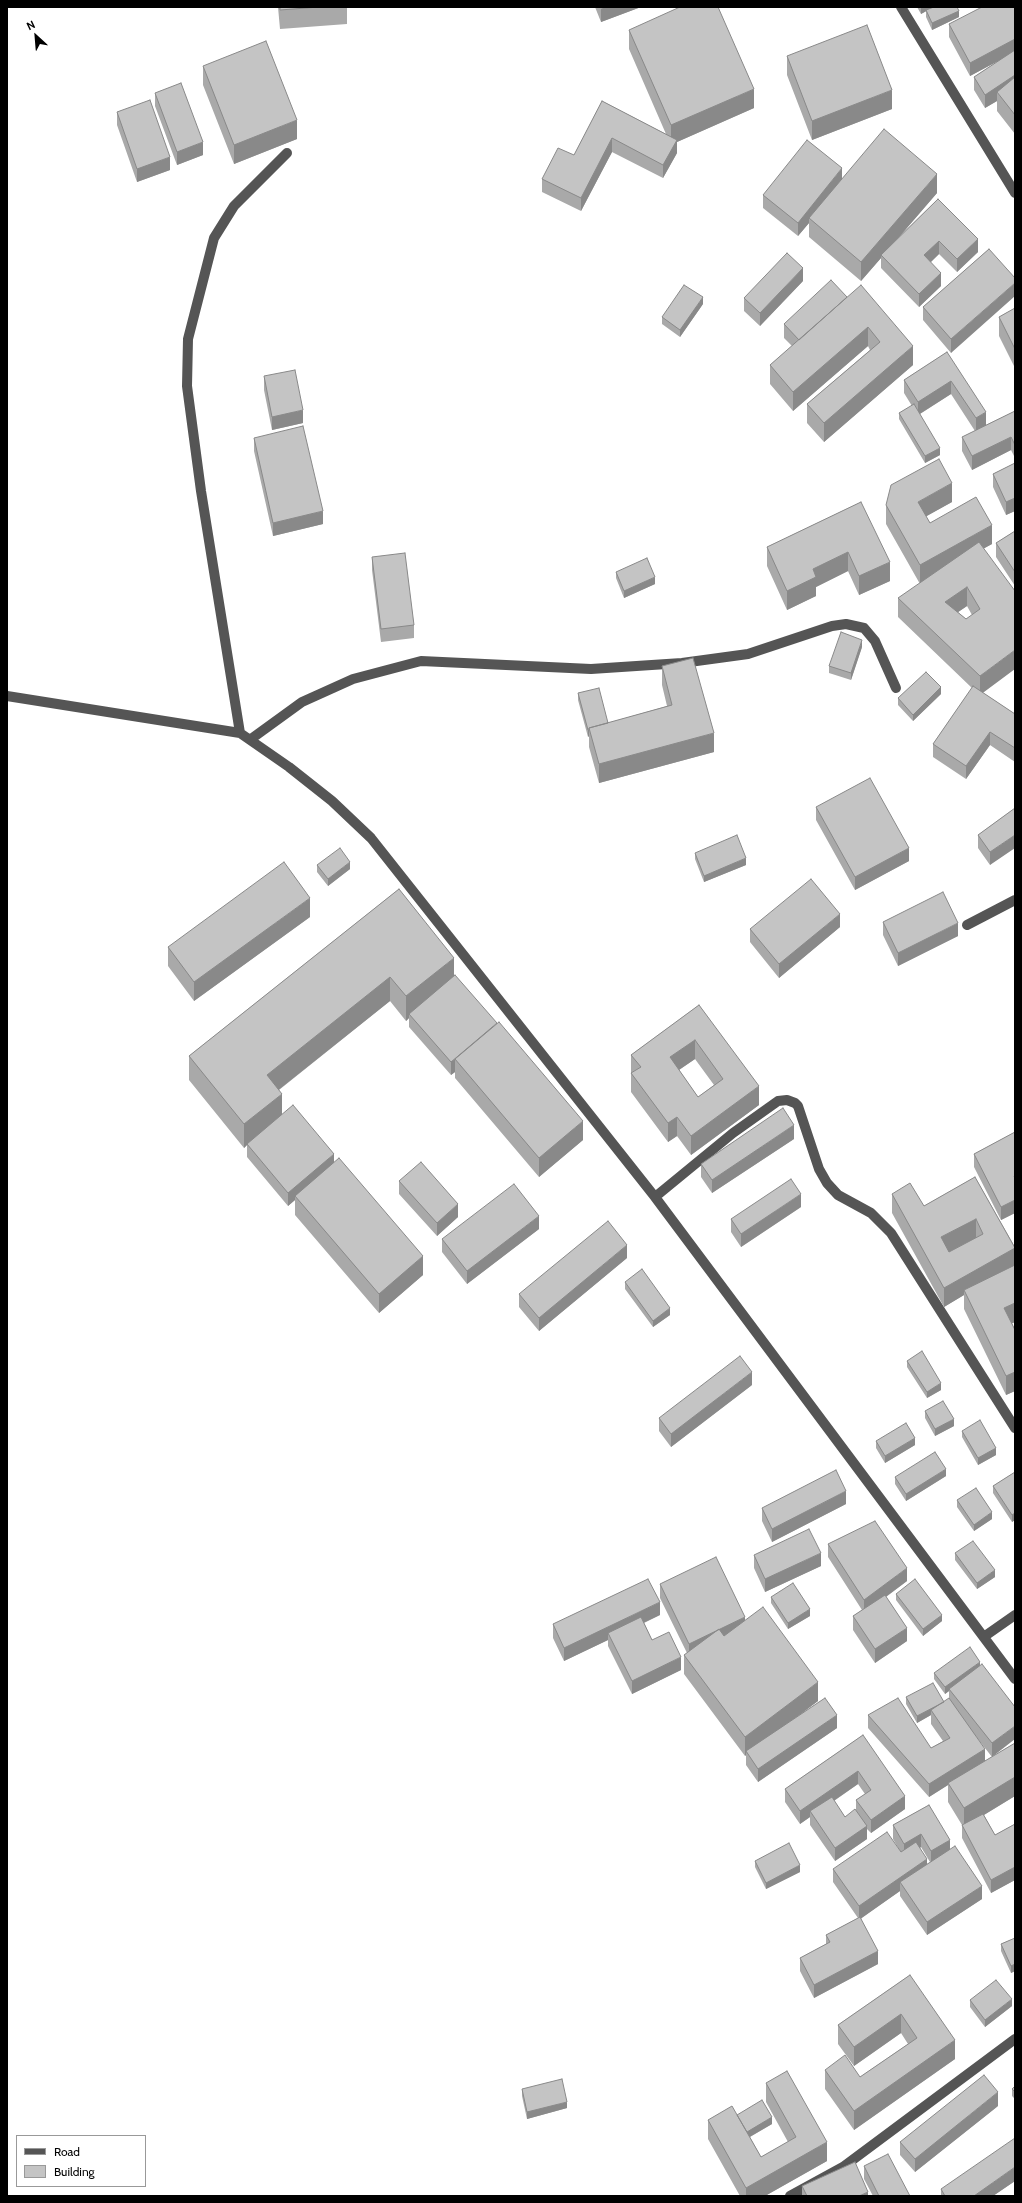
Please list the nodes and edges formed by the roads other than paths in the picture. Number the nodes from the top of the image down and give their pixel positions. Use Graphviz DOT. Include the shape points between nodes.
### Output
graph roads {
  1 [pos="901,7"];
  2 [pos="287,153"];
  3 [pos="1015,193"];
  4 [pos="896,688"];
  5 [pos="7,696"];
  6 [pos="240,733"];
  7 [pos="252,739"];
  8 [pos="1015,900"];
  9 [pos="967,925"];
  10 [pos="655,1197"];
  11 [pos="1011,1413"];
  12 [pos="1015,1428"];
  13 [pos="1015,1615"];
  14 [pos="984,1636"];
  15 [pos="1015,1679"];
  16 [pos="1015,2039"];
  17 [pos="790,2196"];
  1 -- 3 [label="street"];
  2 -- 6 [label="street" via="234,206 214,238 188,339 187,386"];
  4 -- 7 [label="street" via="875,640 864,628 846,624 832,626 748,654 682,663 591,669 421,661 354,679 302,702"];
  5 -- 6 [label="street"];
  6 -- 7 [label="street"];
  7 -- 10 [label="street" via="332,801 371,838"];
  8 -- 9 [label="street"];
  10 -- 11 [label="street" via="733,1133 778,1101 787,1100 795,1103 819,1169 827,1183 838,1195 871,1213 891,1233"];
  10 -- 14 [label="street"];
  11 -- 12 [label="street"];
  13 -- 14 [label="street"];
  14 -- 15 [label="street"];
  16 -- 17 [label="street" via="843,2167"];
}
